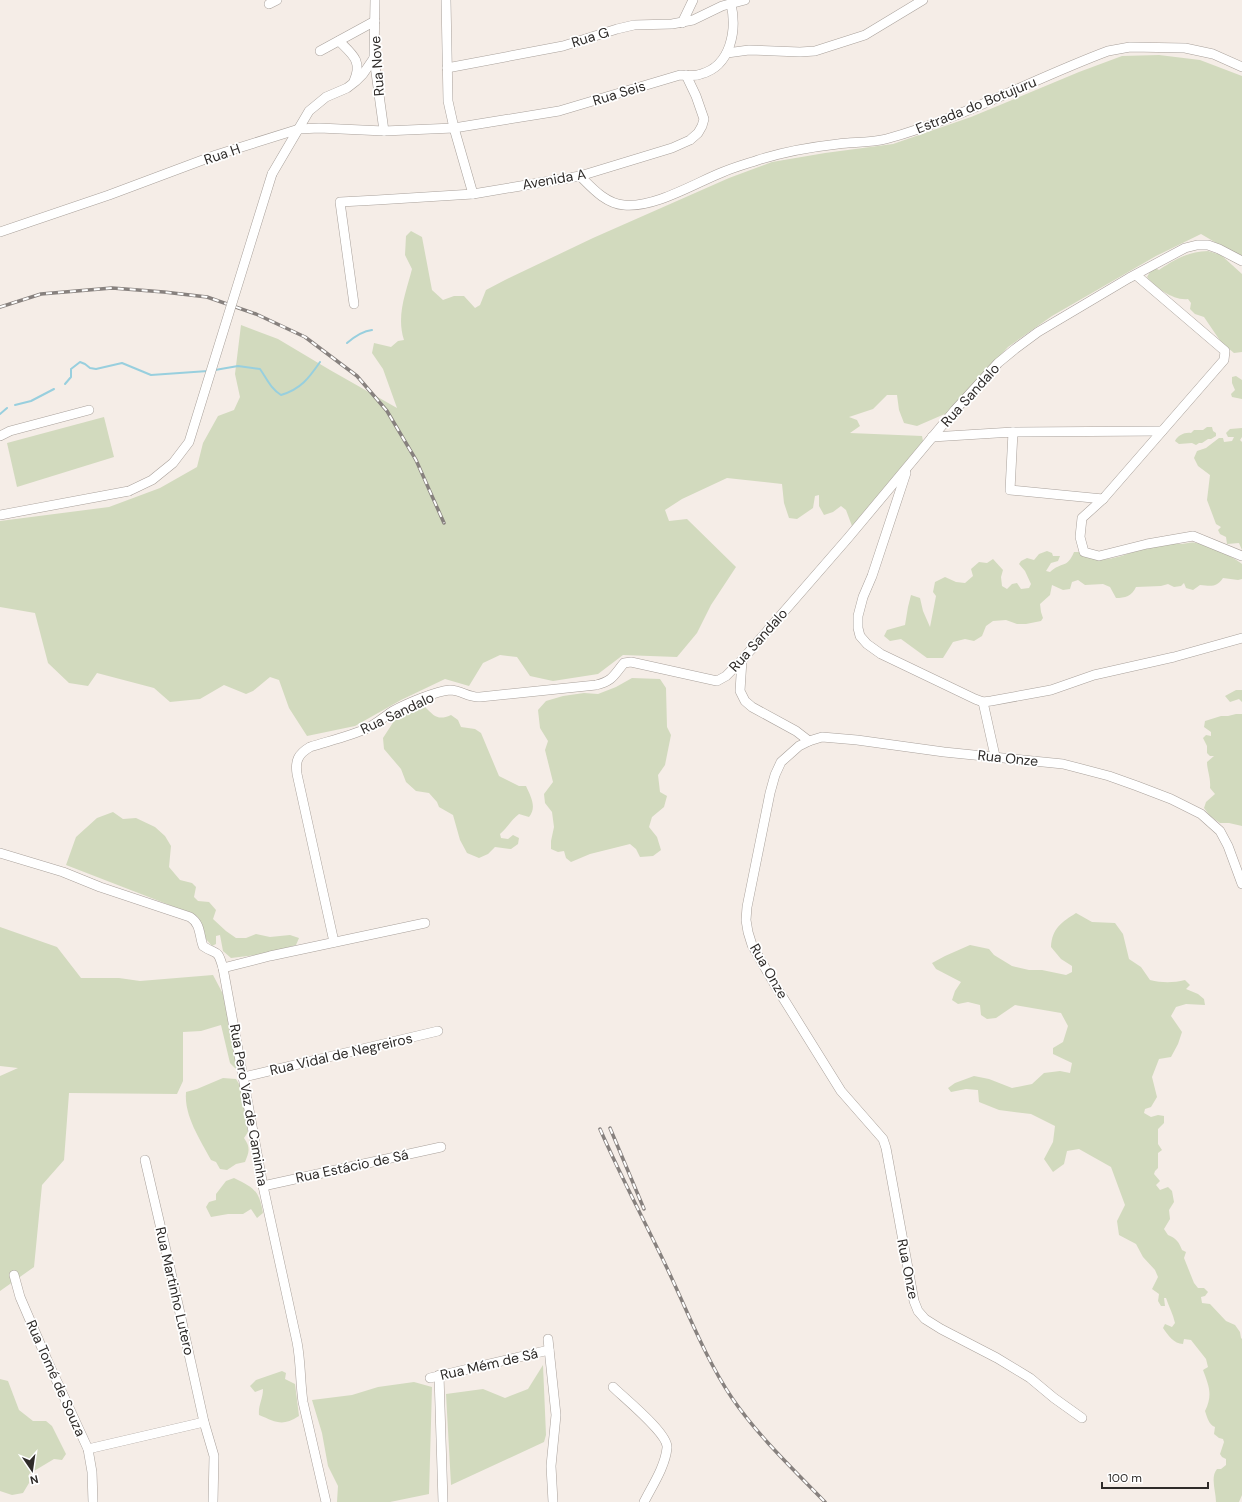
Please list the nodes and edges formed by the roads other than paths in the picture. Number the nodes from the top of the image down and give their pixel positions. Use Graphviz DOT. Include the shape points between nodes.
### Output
graph roads {
  1 [pos="375,0"];
  2 [pos="446,0"];
  3 [pos="693,0"];
  4 [pos="745,0"];
  5 [pos="923,0"];
  6 [pos="731,4"];
  7 [pos="374,21"];
  8 [pos="682,23"];
  9 [pos="339,41"];
  10 [pos="320,51"];
  11 [pos="727,54"];
  12 [pos="374,58"];
  13 [pos="1242,67"];
  14 [pos="447,68"];
  15 [pos="686,75"];
  16 [pos="352,84"];
  17 [pos="454,128"];
  18 [pos="299,129"];
  19 [pos="384,131"];
  20 [pos="580,176"];
  21 [pos="473,194"];
  22 [pos="0,232"];
  23 [pos="1242,262"];
  24 [pos="1136,275"];
  25 [pos="354,304"];
  26 [pos="89,410"];
  27 [pos="1162,431"];
  28 [pos="1013,432"];
  29 [pos="0,436"];
  30 [pos="932,437"];
  31 [pos="909,466"];
  32 [pos="1102,499"];
  33 [pos="0,515"];
  34 [pos="1242,556"];
  35 [pos="1242,638"];
  36 [pos="742,660"];
  37 [pos="983,702"];
  38 [pos="809,741"];
  39 [pos="995,756"];
  40 [pos="0,853"];
  41 [pos="1242,884"];
  42 [pos="425,923"];
  43 [pos="334,942"];
  44 [pos="223,968"];
  45 [pos="438,1031"];
  46 [pos="244,1077"];
  47 [pos="441,1147"];
  48 [pos="145,1160"];
  49 [pos="263,1186"];
  50 [pos="14,1275"];
  51 [pos="548,1339"];
  52 [pos="549,1350"];
  53 [pos="439,1376"];
  54 [pos="430,1378"];
  55 [pos="613,1387"];
  56 [pos="1082,1418"];
  57 [pos="204,1422"];
  58 [pos="88,1449"];
  59 [pos="93,1502"];
  60 [pos="213,1502"];
  61 [pos="326,1502"];
  62 [pos="443,1502"];
  63 [pos="553,1502"];
  64 [pos="644,1502"];
  1 -- 7 [label="street, Rua Nove"];
  2 -- 14 [label="street"];
  3 -- 8 [label="street"];
  4 -- 6 [label="street, Rua G"];
  5 -- 11 [label="street" via="865,36 815,51 749,50"];
  6 -- 8 [label="street, Rua G"];
  6 -- 11 [label="street" via="734,19"];
  7 -- 9 [label="street"];
  7 -- 12 [label="street, Rua Nove"];
  8 -- 14 [label="street, Rua G" via="617,28 563,46"];
  9 -- 10 [label="street"];
  9 -- 16 [label="street" via="353,54 358,65"];
  11 -- 15 [label="street, Rua Seis" via="707,72"];
  12 -- 16 [label="street"];
  12 -- 19 [label="street, Rua Nove"];
  13 -- 20 [label="street, Estrada do Botujuru" via="1212,54 1185,48 1130,47 1108,51 967,112 922,128 884,139 774,155 639,205 623,205 608,200 592,189"];
  14 -- 17 [label="street" via="448,101"];
  15 -- 17 [label="street, Rua Seis" via="559,111"];
  15 -- 20 [label="street, Avenida A" via="704,119 698,133 690,140 672,148"];
  16 -- 18 [label="street" via="316,104"];
  17 -- 19 [label="street, Rua H"];
  17 -- 21 [label="street"];
  18 -- 19 [label="street, Rua H"];
  18 -- 22 [label="street, Rua H" via="216,155 116,193"];
  18 -- 33 [label="street, bridge" via="272,174 189,442 173,463 152,480 129,491"];
  20 -- 21 [label="street, Avenida A"];
  21 -- 25 [label="street, Avenida A" via="340,202"];
  23 -- 24 [label="street, Rua Sandalo" via="1219,249 1197,245 1185,248"];
  24 -- 27 [label="street" via="1225,351 1224,360"];
  24 -- 30 [label="street, Rua Sandalo" via="1038,332 1015,349 998,363"];
  26 -- 29 [label="street"];
  27 -- 28 [label="street"];
  27 -- 32 [label="street"];
  28 -- 30 [label="street"];
  28 -- 32 [label="street" via="1010,490"];
  30 -- 31 [label="street, Rua Sandalo"];
  31 -- 36 [label="street, Rua Sandalo"];
  31 -- 37 [label="street" via="863,597 858,616 860,636 866,644 881,654"];
  32 -- 34 [label="street" via="1082,518 1080,537 1084,552 1099,556 1193,536"];
  35 -- 37 [label="street" via="1094,675 1051,690"];
  36 -- 38 [label="street" via="740,691 745,701"];
  36 -- 43 [label="street, Rua Sandalo" via="726,676 716,681 631,662 624,663 611,680 596,685 474,698 450,690 394,711 366,729 303,751 297,760 297,774"];
  37 -- 39 [label="street"];
  38 -- 39 [label="street, Rua Onze" via="833,738"];
  38 -- 56 [label="street, Rua Onze" via="798,746 780,762 774,775 747,907 746,920 752,945 829,1075 850,1103 883,1139 914,1302 918,1311 941,1329 998,1358 1030,1378"];
  39 -- 41 [label="street, Rua Onze" via="1063,764 1109,776 1171,799 1201,814 1220,831"];
  40 -- 44 [label="street, Rua Pero Vaz de Caminha" via="63,872 190,917 198,926 203,946 220,956"];
  42 -- 43 [label="street"];
  43 -- 44 [label="street"];
  44 -- 46 [label="street, Rua Pero Vaz de Caminha"];
  45 -- 46 [label="street, Rua Vidal de Negreiros"];
  46 -- 49 [label="street, Rua Pero Vaz de Caminha"];
  47 -- 49 [label="street, Rua Estácio de Sá"];
  48 -- 57 [label="street, Rua Martinho Lutero"];
  49 -- 61 [label="street, Rua Pero Vaz de Caminha" via="298,1342 303,1402"];
  50 -- 58 [label="street, Rua Tomé de Souza" via="20,1297"];
  51 -- 52 [label="street"];
  52 -- 53 [label="street, Rua Mém de Sá"];
  52 -- 63 [label="street" via="556,1416 551,1466"];
  53 -- 54 [label="street, Rua Mém de Sá"];
  53 -- 62 [label="street"];
  55 -- 64 [label="street" via="651,1423 666,1443 667,1448 661,1466"];
  57 -- 58 [label="street, Rua Tomé de Souza"];
  57 -- 60 [label="street" via="214,1456"];
  58 -- 59 [label="street"];
}
